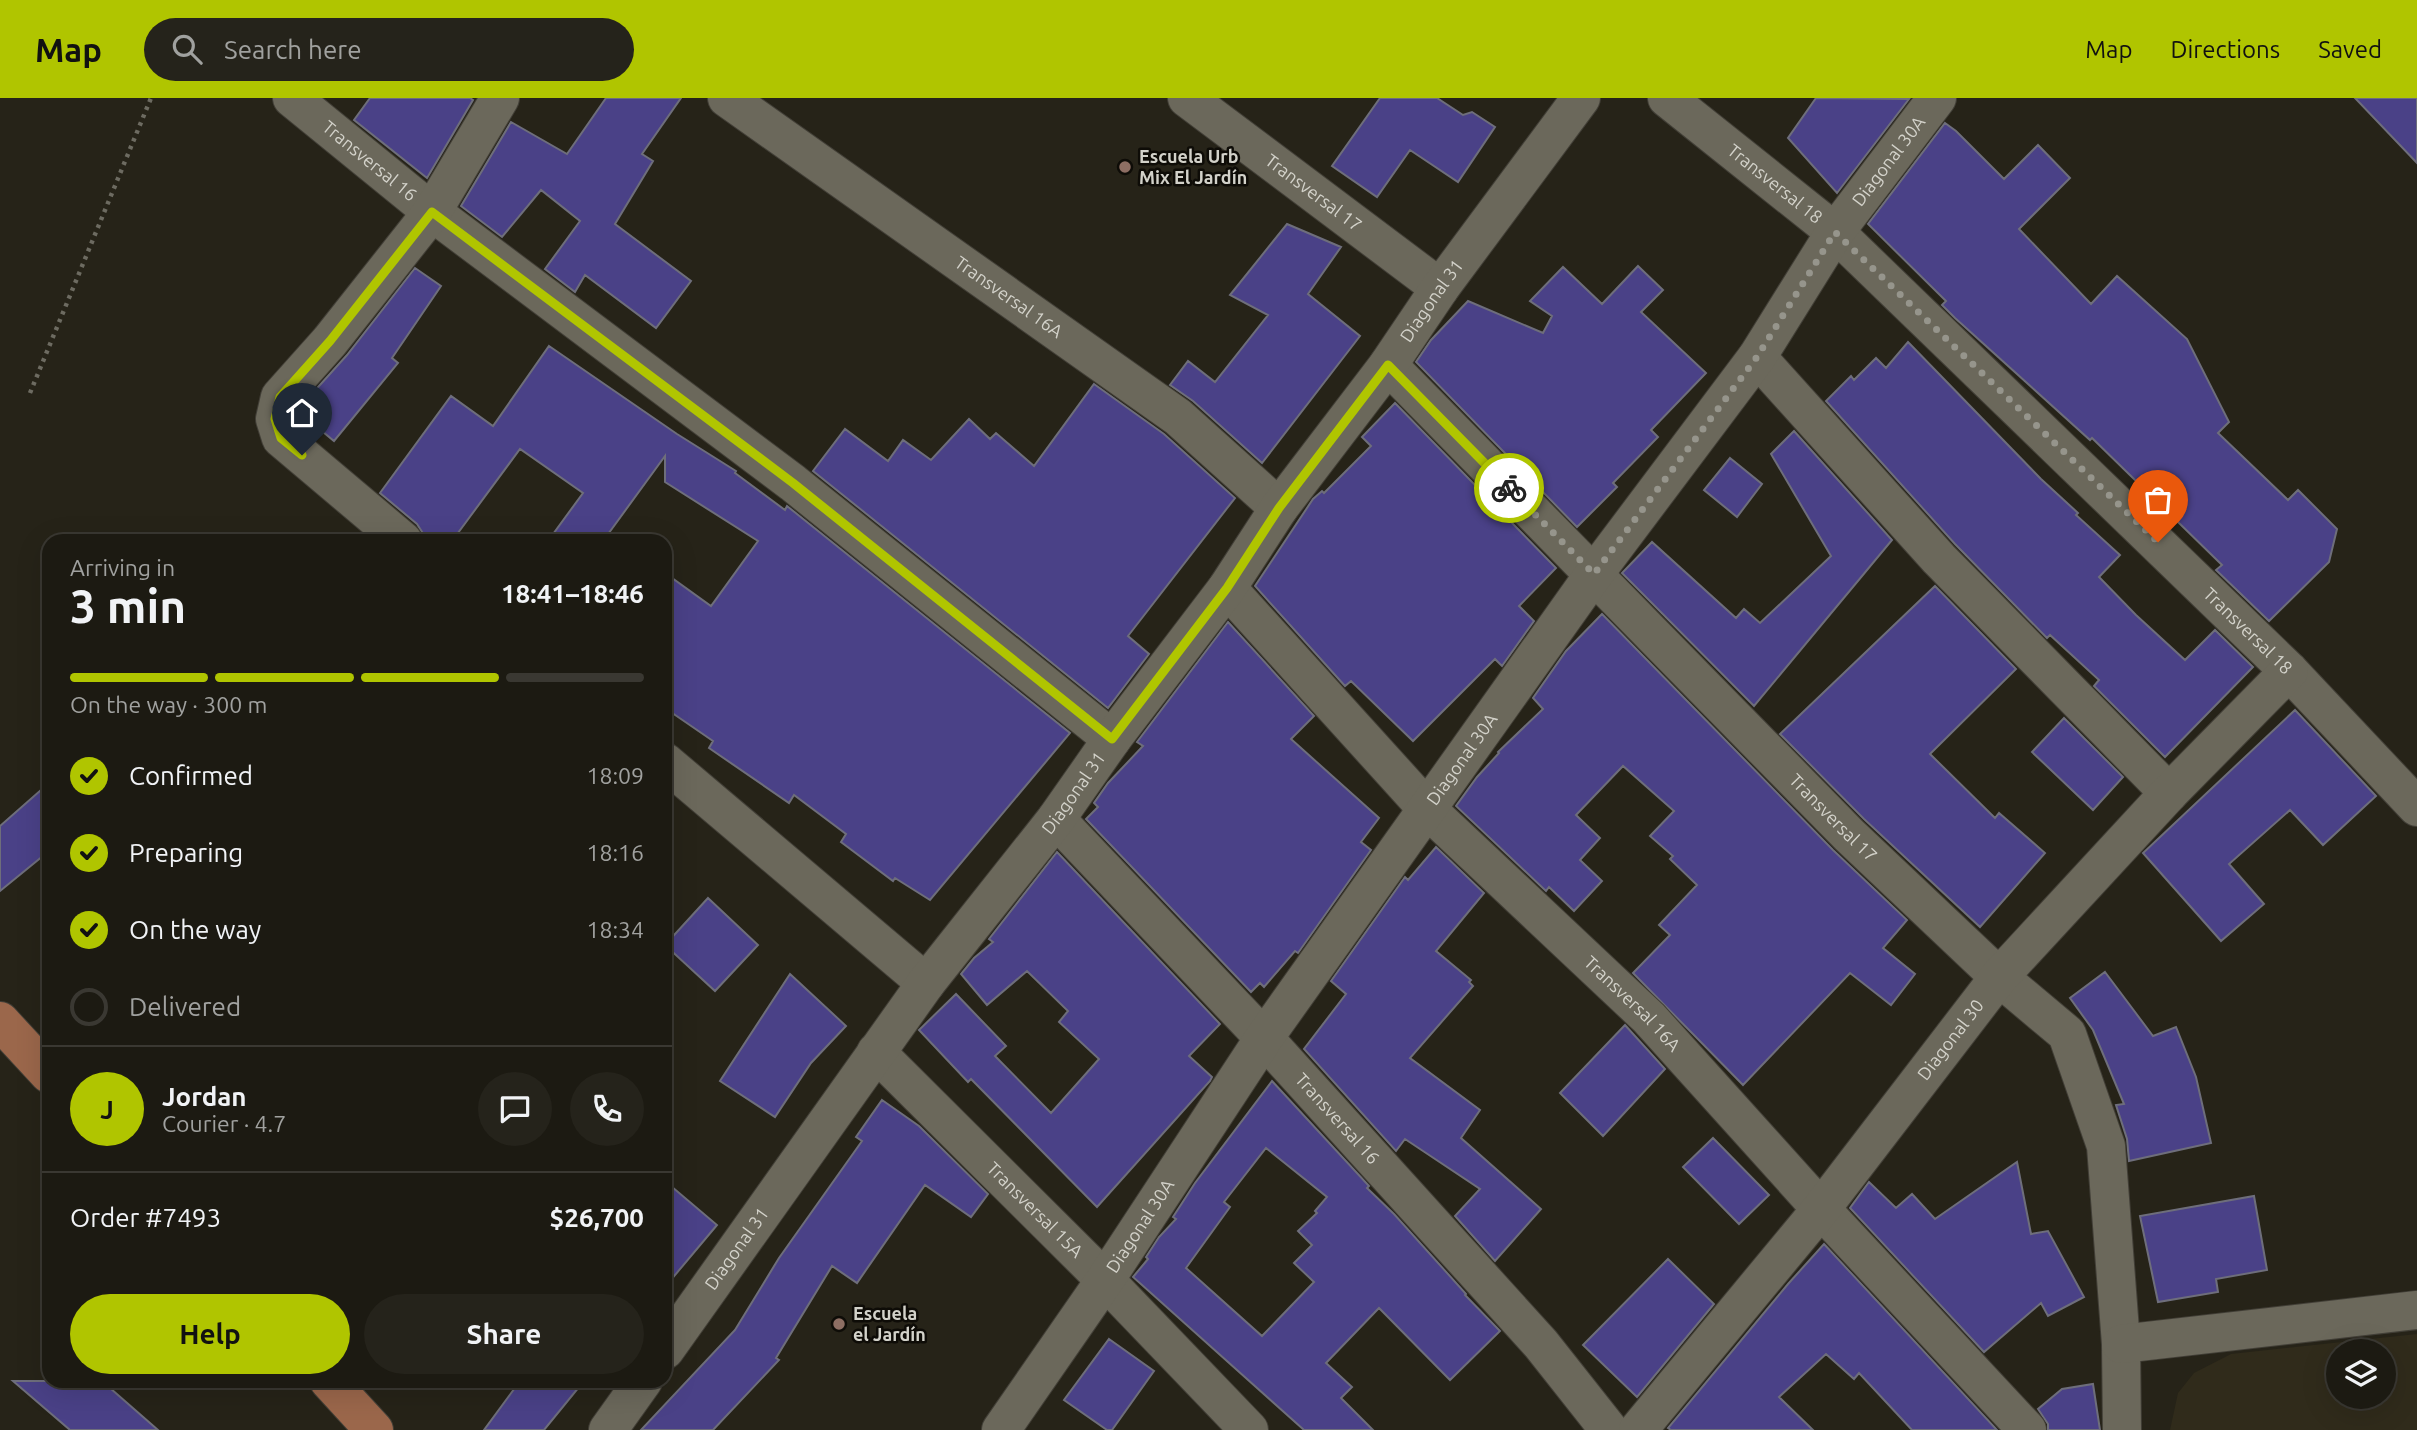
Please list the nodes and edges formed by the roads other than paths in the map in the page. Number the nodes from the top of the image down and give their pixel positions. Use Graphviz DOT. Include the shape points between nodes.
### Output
graph roads {
  1 [pos="292,98"];
  2 [pos="500,98"];
  3 [pos="727,98"];
  4 [pos="1187,98"];
  5 [pos="1580,98"];
  6 [pos="1667,98"];
  7 [pos="1937,98"];
  8 [pos="432,212"];
  9 [pos="1835,232"];
  10 [pos="1440,288"];
  11 [pos="1757,357"];
  12 [pos="1388,365"];
  13 [pos="1279,508"];
  14 [pos="395,534"];
  15 [pos="1594,574"];
  16 [pos="1227,588"];
  17 [pos="2289,671"];
  18 [pos="1112,739"];
  19 [pos="672,768"];
  20 [pos="2169,793"];
  21 [pos="2417,807"];
  22 [pos="1428,810"];
  23 [pos="1056,819"];
  24 [pos="1999,978"];
  25 [pos="926,983"];
  26 [pos="0,1021"];
  27 [pos="1264,1038"];
  28 [pos="876,1052"];
  29 [pos="42,1066"];
  30 [pos="1821,1209"];
  31 [pos="1105,1280"];
  32 [pos="2417,1310"];
  33 [pos="672,1340"];
  34 [pos="2121,1344"];
  35 [pos="335,1388"];
  36 [pos="638,1388"];
  37 [pos="374,1430"];
  38 [pos="608,1430"];
  39 [pos="1001,1430"];
  40 [pos="1249,1430"];
  41 [pos="1609,1430"];
  42 [pos="1638,1430"];
  43 [pos="2027,1430"];
  44 [pos="2122,1430"];
  1 -- 8 [label="street, Transversal 16"];
  2 -- 8 [label="street"];
  3 -- 13 [label="street, Transversal 16A" via="1178,418"];
  4 -- 10 [label="street, Transversal 17"];
  5 -- 10 [label="street, Diagonal 31"];
  6 -- 9 [label="street, Transversal 18"];
  7 -- 9 [label="street, Diagonal 30A"];
  8 -- 14 [label="street" via="280,397 275,419 281,438"];
  8 -- 18 [label="street, Transversal 16" via="793,483"];
  9 -- 11 [label="street, Diagonal 30A"];
  9 -- 17 [label="street, Transversal 18"];
  10 -- 12 [label="street, Diagonal 31"];
  11 -- 15 [label="street, Diagonal 30A"];
  11 -- 20 [label="street" via="1939,559"];
  12 -- 13 [label="street, Diagonal 31"];
  12 -- 15 [label="street, Transversal 17"];
  13 -- 16 [label="street, Diagonal 31"];
  15 -- 22 [label="street, Diagonal 30A"];
  15 -- 24 [label="street, Transversal 17" via="1849,835"];
  16 -- 18 [label="street, Diagonal 31"];
  16 -- 22 [label="street, Transversal 16A"];
  17 -- 20 [label="street, Diagonal 30"];
  17 -- 21 [label="street, Transversal 18"];
  18 -- 23 [label="street, Diagonal 31"];
  19 -- 25 [label="street"];
  20 -- 24 [label="street, Diagonal 30"];
  22 -- 27 [label="street, Diagonal 30A"];
  22 -- 30 [label="street, Transversal 16A" via="1649,1018"];
  23 -- 25 [label="street, Diagonal 31"];
  23 -- 27 [label="street, Transversal 16"];
  24 -- 30 [label="street, Diagonal 30"];
  24 -- 34 [label="street, Transversal 17" via="2067,1034 2106,1146"];
  25 -- 28 [label="street, Diagonal 31"];
  26 -- 29 [label="main road"];
  27 -- 31 [label="street, Diagonal 30A"];
  27 -- 41 [label="street, Transversal 16" via="1541,1344"];
  28 -- 31 [label="street, Transversal 15A"];
  28 -- 33 [label="street, Diagonal 31"];
  30 -- 42 [label="street, Diagonal 30"];
  30 -- 43 [label="street, Transversal 16A"];
  31 -- 39 [label="street, Diagonal 30A"];
  31 -- 40 [label="street, Transversal 15A"];
  32 -- 34 [label="street"];
  34 -- 44 [label="street, Transversal 17"];
  35 -- 37 [label="main road"];
  36 -- 38 [label="street"];
}
